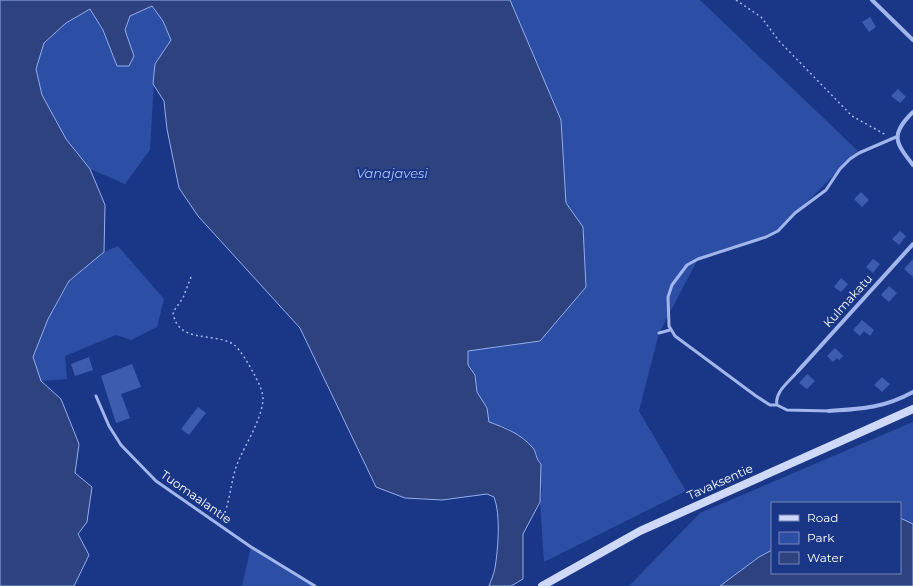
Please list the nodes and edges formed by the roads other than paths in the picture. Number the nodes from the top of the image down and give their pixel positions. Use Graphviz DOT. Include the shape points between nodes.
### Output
graph roads {
  1 [pos="872,0"];
  2 [pos="913,40"];
  3 [pos="913,112"];
  4 [pos="894,138"];
  5 [pos="913,165"];
  6 [pos="913,244"];
  7 [pos="670,330"];
  8 [pos="659,333"];
  9 [pos="798,371"];
  10 [pos="913,392"];
  11 [pos="96,396"];
  12 [pos="777,405"];
  13 [pos="913,409"];
  14 [pos="829,411"];
  15 [pos="543,585"];
  16 [pos="315,586"];
  1 -- 2 [label="street"];
  3 -- 4 [label="street" via="898,129"];
  4 -- 5 [label="street"];
  4 -- 7 [label="lane" via="850,159 826,190 778,231 687,265 672,284 668,297"];
  6 -- 9 [label="street, Kulmakatu"];
  7 -- 8 [label="lane"];
  7 -- 12 [label="lane" via="756,396 770,405"];
  9 -- 12 [label="lane" via="778,393"];
  10 -- 14 [label="street" via="882,406"];
  11 -- 16 [label="lane, Tuomaalantie" via="108,426 121,445 156,481 251,547"];
  12 -- 14 [label="lane" via="788,410"];
  13 -- 15 [label="main road, Tavaksentie" via="640,530"];
}
